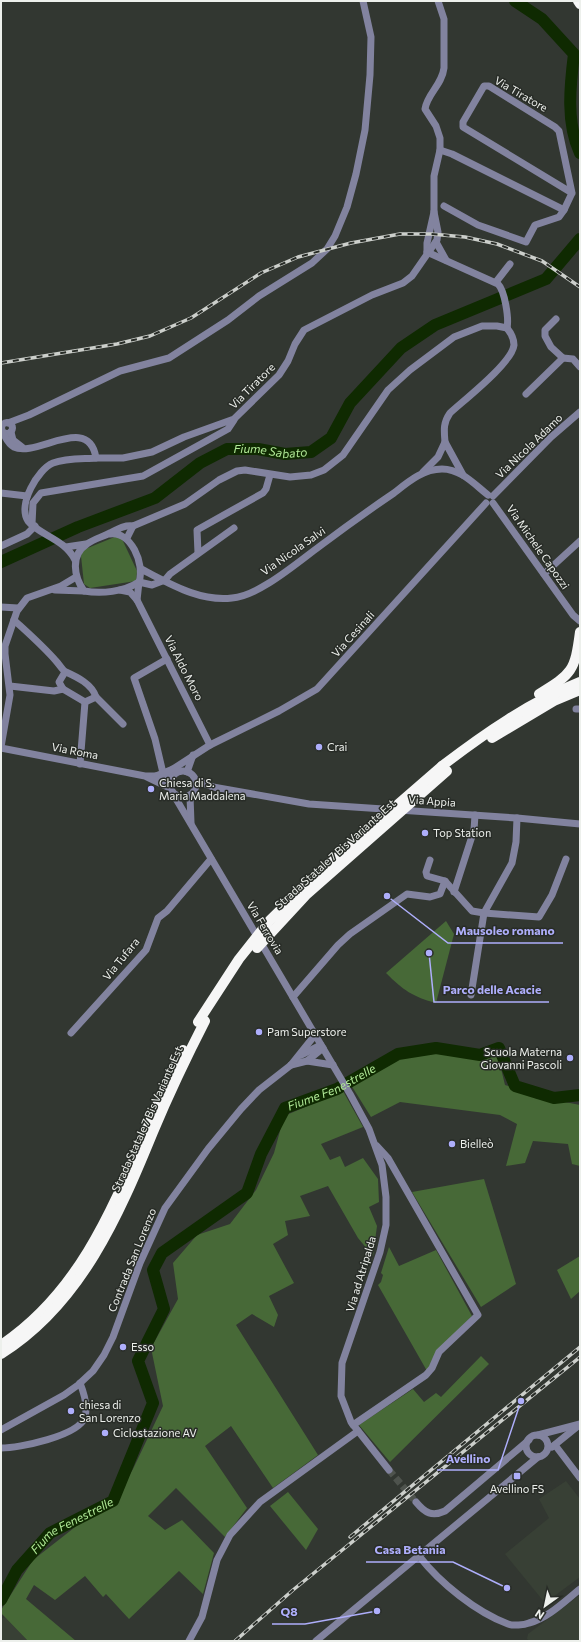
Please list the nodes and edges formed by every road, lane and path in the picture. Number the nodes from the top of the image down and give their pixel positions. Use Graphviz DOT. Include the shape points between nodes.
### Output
graph roads {
  1 [pos="363,1"];
  2 [pos="438,1"];
  3 [pos="578,1"];
  4 [pos="580,4"];
  5 [pos="440,150"];
  6 [pos="572,193"];
  7 [pos="444,206"];
  8 [pos="564,210"];
  9 [pos="434,212"];
  10 [pos="436,242"];
  11 [pos="428,252"];
  12 [pos="446,260"];
  13 [pos="510,264"];
  14 [pos="496,282"];
  15 [pos="556,319"];
  16 [pos="507,328"];
  17 [pos="563,358"];
  18 [pos="580,367"];
  19 [pos="526,394"];
  20 [pos="580,412"];
  21 [pos="234,419"];
  22 [pos="5,429"];
  23 [pos="445,442"];
  24 [pos="96,458"];
  25 [pos="434,459"];
  26 [pos="436,469"];
  27 [pos="421,474"];
  28 [pos="270,475"];
  29 [pos="463,475"];
  30 [pos="1,493"];
  31 [pos="27,496"];
  32 [pos="490,499"];
  33 [pos="34,525"];
  34 [pos="133,526"];
  35 [pos="234,528"];
  36 [pos="109,534"];
  37 [pos="126,538"];
  38 [pos="580,541"];
  39 [pos="86,544"];
  40 [pos="1,546"];
  41 [pos="66,547"];
  42 [pos="198,554"];
  43 [pos="75,560"];
  44 [pos="141,569"];
  45 [pos="544,574"];
  46 [pos="76,577"];
  47 [pos="165,580"];
  48 [pos="139,582"];
  49 [pos="152,584"];
  50 [pos="48,590"];
  51 [pos="118,590"];
  52 [pos="84,591"];
  53 [pos="137,600"];
  54 [pos="1,607"];
  55 [pos="18,608"];
  56 [pos="15,618"];
  57 [pos="580,621"];
  58 [pos="580,632"];
  59 [pos="167,659"];
  60 [pos="65,672"];
  61 [pos="580,682"];
  62 [pos="10,686"];
  63 [pos="63,689"];
  64 [pos="580,690"];
  65 [pos="96,696"];
  66 [pos="85,702"];
  67 [pos="520,712"];
  68 [pos="123,724"];
  69 [pos="210,745"];
  70 [pos="1,748"];
  71 [pos="193,755"];
  72 [pos="80,764"];
  73 [pos="444,768"];
  74 [pos="173,772"];
  75 [pos="187,772"];
  76 [pos="163,773"];
  77 [pos="145,776"];
  78 [pos="156,776"];
  79 [pos="196,780"];
  80 [pos="213,787"];
  81 [pos="171,790"];
  82 [pos="192,794"];
  83 [pos="475,815"];
  84 [pos="517,818"];
  85 [pos="580,824"];
  86 [pos="191,826"];
  87 [pos="211,859"];
  88 [pos="566,859"];
  89 [pos="430,860"];
  90 [pos="446,881"];
  91 [pos="454,892"];
  92 [pos="484,913"];
  93 [pos="471,995"];
  94 [pos="293,997"];
  95 [pos="201,1022"];
  96 [pos="71,1033"];
  97 [pos="315,1035"];
  98 [pos="322,1047"];
  99 [pos="297,1057"];
  100 [pos="307,1061"];
  101 [pos="291,1065"];
  102 [pos="333,1065"];
  103 [pos="339,1076"];
  104 [pos="374,1143"];
  105 [pos="1,1345"];
  106 [pos="1,1354"];
  107 [pos="80,1384"];
  108 [pos="580,1424"];
  109 [pos="355,1428"];
  110 [pos="1,1430"];
  111 [pos="535,1436"];
  112 [pos="529,1440"];
  113 [pos="555,1445"];
  114 [pos="1,1448"];
  115 [pos="548,1449"];
  116 [pos="514,1452"];
  117 [pos="532,1454"];
  118 [pos="389,1470"];
  119 [pos="580,1478"];
  120 [pos="416,1502"];
  121 [pos="419,1556"];
  122 [pos="580,1589"];
  123 [pos="190,1641"];
  124 [pos="316,1641"];
  1 -- 22 [label="street" via="371,37 365,130 347,207 327,249 312,263 169,358 120,371"];
  2 -- 5 [label="street, Via Tiratore" via="444,19 443,76 428,99 425,110 439,133"];
  3 -- 4 [label="highway"];
  5 -- 8 [label="street"];
  5 -- 9 [label="street, Via Tiratore" via="434,176"];
  6 -- 6 [label="street, Via Tiratore" via="464,129 463,122 484,86 489,86 559,131"];
  6 -- 8 [label="street"];
  7 -- 8 [label="street" via="478,225 526,242 535,225 559,217"];
  9 -- 10 [label="street, Via Tiratore" via="438,232"];
  9 -- 11 [label="street, Via Tiratore" via="427,243"];
  10 -- 11 [label="street, Via Tiratore"];
  10 -- 12 [label="street"];
  11 -- 12 [label="street"];
  11 -- 21 [label="street, Via Tiratore" via="412,276 403,283 372,295 304,330 285,368"];
  12 -- 14 [label="street"];
  13 -- 14 [label="street"];
  14 -- 16 [label="street" via="502,290"];
  15 -- 17 [label="street" via="545,330 545,336 551,347"];
  16 -- 23 [label="street" via="512,335 514,347 509,357 450,412 445,420"];
  16 -- 28 [label="street" via="482,326 454,337 410,370 388,390 343,455 324,470 296,477"];
  17 -- 18 [label="street" via="573,359"];
  17 -- 19 [label="street"];
  20 -- 32 [label="street, Via Nicola Adamo" via="551,437"];
  21 -- 24 [label="street, Via Tiratore" via="152,452 123,458"];
  21 -- 33 [label="street, Via Tiratore" via="228,429 143,476 41,493 33,503"];
  22 -- 24 [label="street" via="10,444 19,449 33,448 65,438 80,438 92,447"];
  23 -- 25 [label="street"];
  23 -- 29 [label="street"];
  24 -- 31 [label="street, Via Tiratore" via="52,463 34,481"];
  25 -- 26 [label="street"];
  25 -- 27 [label="street"];
  26 -- 27 [label="street"];
  26 -- 29 [label="street" via="454,470"];
  27 -- 47 [label="street, Via Nicola Salvi" via="252,592 217,599 192,593"];
  28 -- 34 [label="street" via="245,470 236,471 185,504"];
  28 -- 42 [label="street" via="263,493 197,530"];
  29 -- 32 [label="street, Via Michele Capozzi"];
  30 -- 31 [label="street"];
  31 -- 33 [label="street" via="26,516"];
  32 -- 45 [label="street, Via Michele Capozzi"];
  32 -- 69 [label="street, Via Cesinali" via="317,689"];
  33 -- 40 [label="street" via="27,534"];
  33 -- 41 [label="street"];
  34 -- 36 [label="street" via="124,526"];
  34 -- 37 [label="street"];
  35 -- 42 [label="street"];
  36 -- 37 [label="street" via="116,533"];
  36 -- 39 [label="street"];
  37 -- 44 [label="street"];
  38 -- 45 [label="street"];
  39 -- 41 [label="street"];
  39 -- 43 [label="street"];
  41 -- 43 [label="street"];
  42 -- 47 [label="street"];
  43 -- 46 [label="street"];
  44 -- 47 [label="street, Via Nicola Salvi"];
  44 -- 48 [label="street"];
  45 -- 57 [label="street, Via Michele Capozzi"];
  46 -- 50 [label="street"];
  46 -- 52 [label="street"];
  47 -- 49 [label="street"];
  48 -- 49 [label="street"];
  48 -- 51 [label="street"];
  48 -- 53 [label="street"];
  49 -- 53 [label="street" via="142,591"];
  50 -- 52 [label="street"];
  50 -- 55 [label="street" via="27,598"];
  51 -- 52 [label="street" via="98,594"];
  51 -- 53 [label="street" via="130,592"];
  53 -- 59 [label="street, Via Aldo Moro"];
  54 -- 55 [label="street"];
  54 -- 56 [label="street"];
  55 -- 56 [label="street"];
  56 -- 60 [label="street"];
  56 -- 62 [label="street" via="4,654"];
  58 -- 67 [label="highway" via="571,671 563,680 535,697"];
  59 -- 69 [label="street, Via Aldo Moro"];
  59 -- 76 [label="street" via="134,678"];
  60 -- 63 [label="street" via="59,682"];
  60 -- 65 [label="street" via="89,685"];
  61 -- 67 [label="highway, Strada Statale 7 Bis Variante Est"];
  62 -- 63 [label="street" via="54,691"];
  62 -- 70 [label="street"];
  63 -- 66 [label="street"];
  64 -- 73 [label="highway, Strada Statale 7 Bis Variante Est" via="554,701"];
  65 -- 66 [label="street"];
  65 -- 68 [label="street"];
  66 -- 72 [label="street"];
  67 -- 73 [label="highway, Strada Statale 7 Bis Variante Est"];
  69 -- 71 [label="street, Via Cesinali"];
  70 -- 72 [label="street, Via Roma"];
  71 -- 74 [label="street, Via Cesinali"];
  71 -- 75 [label="street"];
  72 -- 77 [label="street, Via Roma"];
  73 -- 95 [label="highway, Strada Statale 7 Bis Variante Est, bridge" via="289,911 241,968"];
  74 -- 75 [label="street"];
  74 -- 76 [label="street, Via Roma"];
  74 -- 78 [label="street, Via Roma"];
  74 -- 81 [label="street"];
  75 -- 79 [label="street"];
  76 -- 78 [label="street, Via Roma"];
  77 -- 78 [label="street, Via Roma"];
  77 -- 81 [label="street, Via Roma"];
  79 -- 80 [label="street, Via Appia"];
  79 -- 82 [label="street" via="197,784"];
  80 -- 82 [label="street, Via Appia"];
  80 -- 83 [label="street, Via Appia" via="309,804"];
  81 -- 82 [label="street" via="183,798"];
  81 -- 86 [label="street, Via Ferrovia"];
  82 -- 86 [label="street"];
  83 -- 84 [label="street, Via Appia"];
  83 -- 91 [label="street" via="474,830"];
  84 -- 85 [label="street, Via Appia"];
  84 -- 92 [label="street" via="512,863"];
  86 -- 87 [label="street, Via Ferrovia"];
  87 -- 94 [label="street, Via Ferrovia"];
  87 -- 96 [label="street, Via Tufara" via="167,911 158,918 146,950"];
  88 -- 92 [label="street" via="552,895 539,917"];
  89 -- 90 [label="street" via="426,872 428,876"];
  90 -- 91 [label="street"];
  90 -- 94 [label="street" via="440,894 430,897 407,894 350,934"];
  91 -- 92 [label="street" via="472,911"];
  92 -- 93 [label="street"];
  94 -- 97 [label="street, Via Ferrovia"];
  95 -- 105 [label="highway, Strada Statale 7 Bis Variante Est" via="173,1069 114,1206 86,1257 50,1302"];
  95 -- 106 [label="highway, Strada Statale 7 Bis Variante Est" via="129,1190 99,1249 82,1275 54,1308 20,1341"];
  97 -- 98 [label="street, Via Ferrovia"];
  97 -- 99 [label="street, Contrada San Lorenzo"];
  98 -- 99 [label="street, Contrada San Lorenzo"];
  98 -- 100 [label="street, Contrada San Lorenzo"];
  98 -- 102 [label="street, Via Ferrovia"];
  99 -- 101 [label="street, Contrada San Lorenzo"];
  100 -- 101 [label="street, Contrada San Lorenzo"];
  100 -- 102 [label="street, Contrada San Lorenzo"];
  101 -- 107 [label="street, Contrada San Lorenzo" via="264,1085 241,1109 165,1208 140,1264 113,1337 93,1371"];
  102 -- 103 [label="street, Via Ferrovia"];
  103 -- 104 [label="street, Via ad Atripalda"];
  104 -- 109 [label="street, Via ad Atripalda" via="382,1165 386,1225 372,1276 342,1364 340,1396"];
  104 -- 109 [label="street" via="388,1158 478,1315 447,1342 426,1376"];
  107 -- 110 [label="street, Contrada San Lorenzo"];
  107 -- 114 [label="street" via="85,1395 85,1417 74,1429 63,1435"];
  108 -- 111 [label="street"];
  108 -- 113 [label="street"];
  109 -- 118 [label="street, Via ad Atripalda"];
  109 -- 123 [label="street" via="260,1502 230,1535 217,1560 202,1617"];
  111 -- 112 [label="street"];
  111 -- 115 [label="street" via="545,1439"];
  112 -- 116 [label="street"];
  112 -- 117 [label="street"];
  113 -- 115 [label="street"];
  113 -- 119 [label="street"];
  115 -- 117 [label="street" via="544,1455"];
  116 -- 117 [label="street" via="521,1449"];
  116 -- 120 [label="street" via="445,1511 431,1514 422,1510"];
  117 -- 121 [label="street" via="526,1466"];
  121 -- 122 [label="street" via="431,1571 473,1605 510,1625 530,1623 551,1612"];
  121 -- 124 [label="street"];
}
